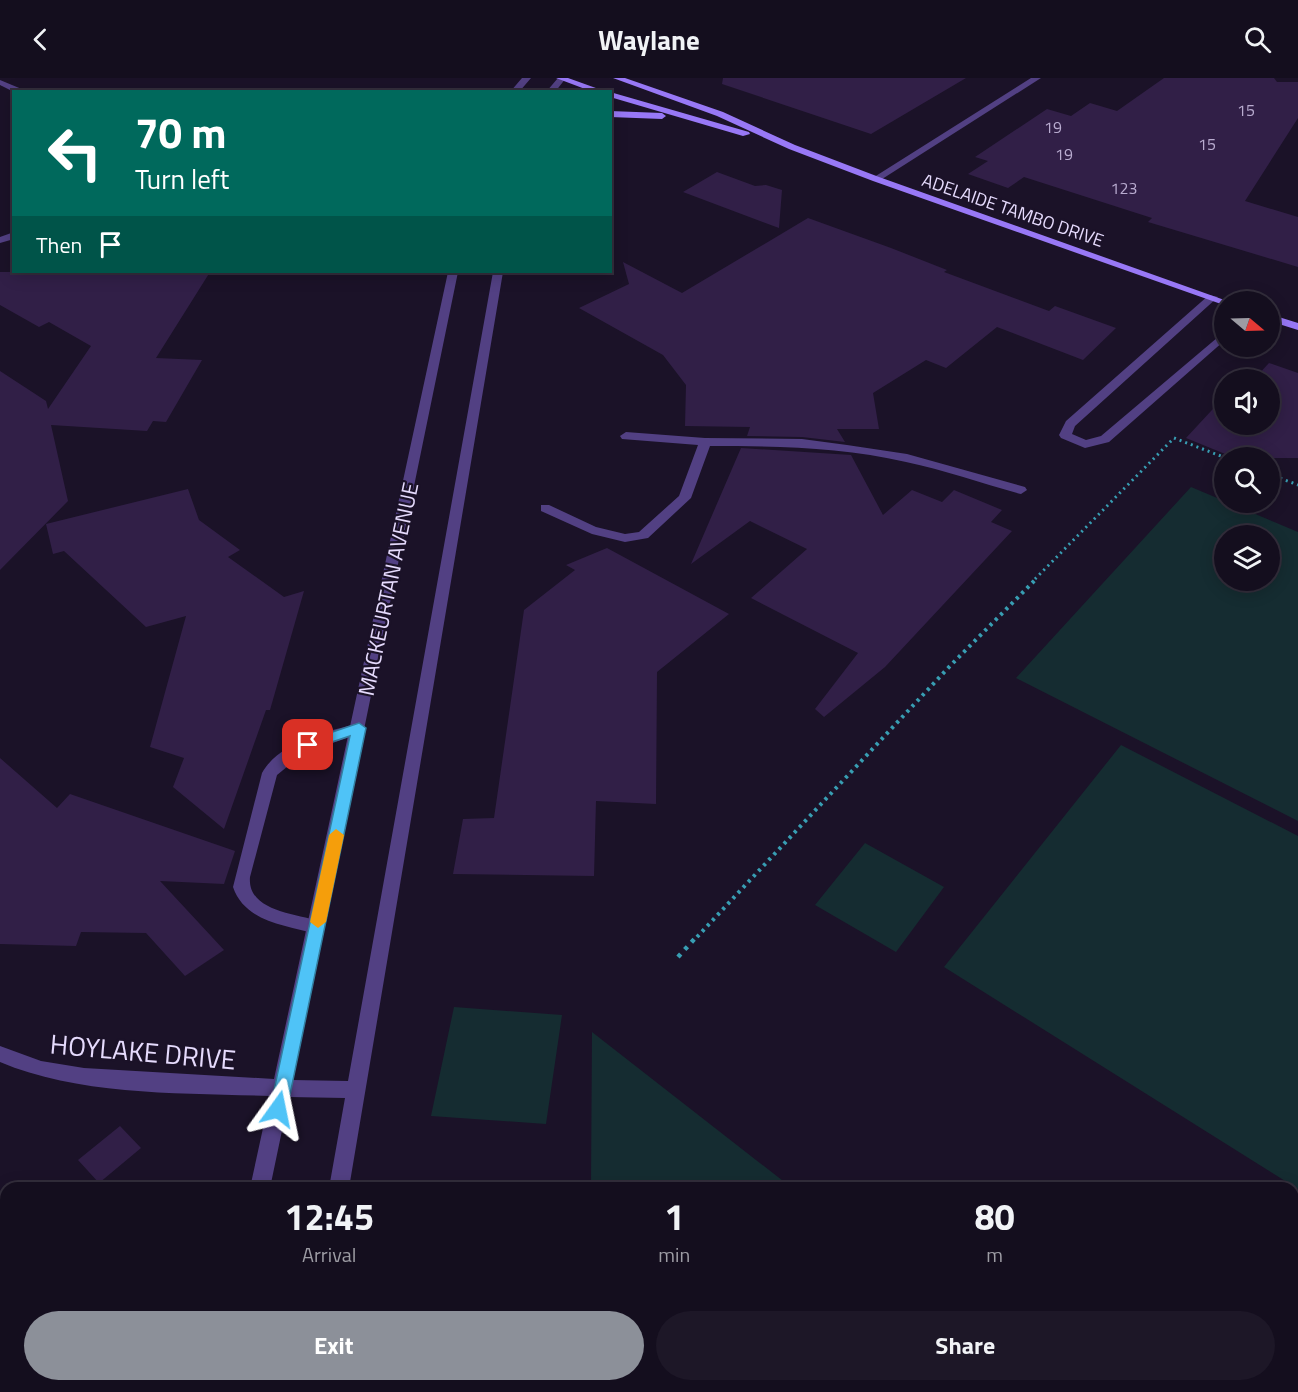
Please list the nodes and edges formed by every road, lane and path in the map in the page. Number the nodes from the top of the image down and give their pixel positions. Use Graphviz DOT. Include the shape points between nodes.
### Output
graph roads {
  1 [pos="527,78"];
  2 [pos="561,78"];
  3 [pos="617,78"];
  4 [pos="1037,78"];
  5 [pos="0,82"];
  6 [pos="17,90"];
  7 [pos="516,90"];
  8 [pos="552,90"];
  9 [pos="597,90"];
  10 [pos="612,95"];
  11 [pos="612,114"];
  12 [pos="692,119"];
  13 [pos="792,147"];
  14 [pos="876,179"];
  15 [pos="453,273"];
  16 [pos="498,273"];
  17 [pos="1213,297"];
  18 [pos="1280,321"];
  19 [pos="1298,327"];
  20 [pos="1214,344"];
  21 [pos="626,436"];
  22 [pos="705,442"];
  23 [pos="1214,453"];
  24 [pos="1280,478"];
  25 [pos="1298,485"];
  26 [pos="1022,490"];
  27 [pos="545,508"];
  28 [pos="359,728"];
  29 [pos="317,927"];
  30 [pos="678,957"];
  31 [pos="0,1054"];
  32 [pos="283,1089"];
  33 [pos="356,1090"];
  34 [pos="262,1182"];
  35 [pos="340,1182"];
  1 -- 7 [label="street"];
  2 -- 8 [label="street"];
  2 -- 9 [label="street"];
  3 -- 13 [label="street, ADELAIDE TAMBO DRIVE" via="720,114"];
  4 -- 14 [label="street"];
  5 -- 6 [label="street"];
  10 -- 12 [label="street, ADELAIDE TAMBO DRIVE"];
  11 -- 12 [label="street"];
  12 -- 13 [label="street, ADELAIDE TAMBO DRIVE"];
  13 -- 14 [label="street, ADELAIDE TAMBO DRIVE"];
  14 -- 17 [label="street, ADELAIDE TAMBO DRIVE"];
  15 -- 28 [label="street, MACKEURTAN AVENUE"];
  16 -- 33 [label="street"];
  17 -- 20 [label="street" via="1070,424 1065,435 1085,444 1105,439"];
  18 -- 19 [label="street"];
  21 -- 22 [label="street"];
  22 -- 26 [label="street" via="802,443 907,458"];
  22 -- 27 [label="street" via="685,498 643,535 626,538 591,530"];
  23 -- 30 [label="path" via="1174,438 949,668"];
  24 -- 25 [label="path"];
  28 -- 29 [label="street, MACKEURTAN AVENUE"];
  28 -- 29 [label="street" via="308,745 280,760 270,773 242,877 245,898 253,907"];
  29 -- 32 [label="street, MACKEURTAN AVENUE"];
  31 -- 32 [label="street, HOYLAKE DRIVE" via="22,1065 70,1077"];
  32 -- 33 [label="street, HOYLAKE DRIVE"];
  32 -- 34 [label="street, MACKEURTAN AVENUE"];
  33 -- 35 [label="street"];
}
